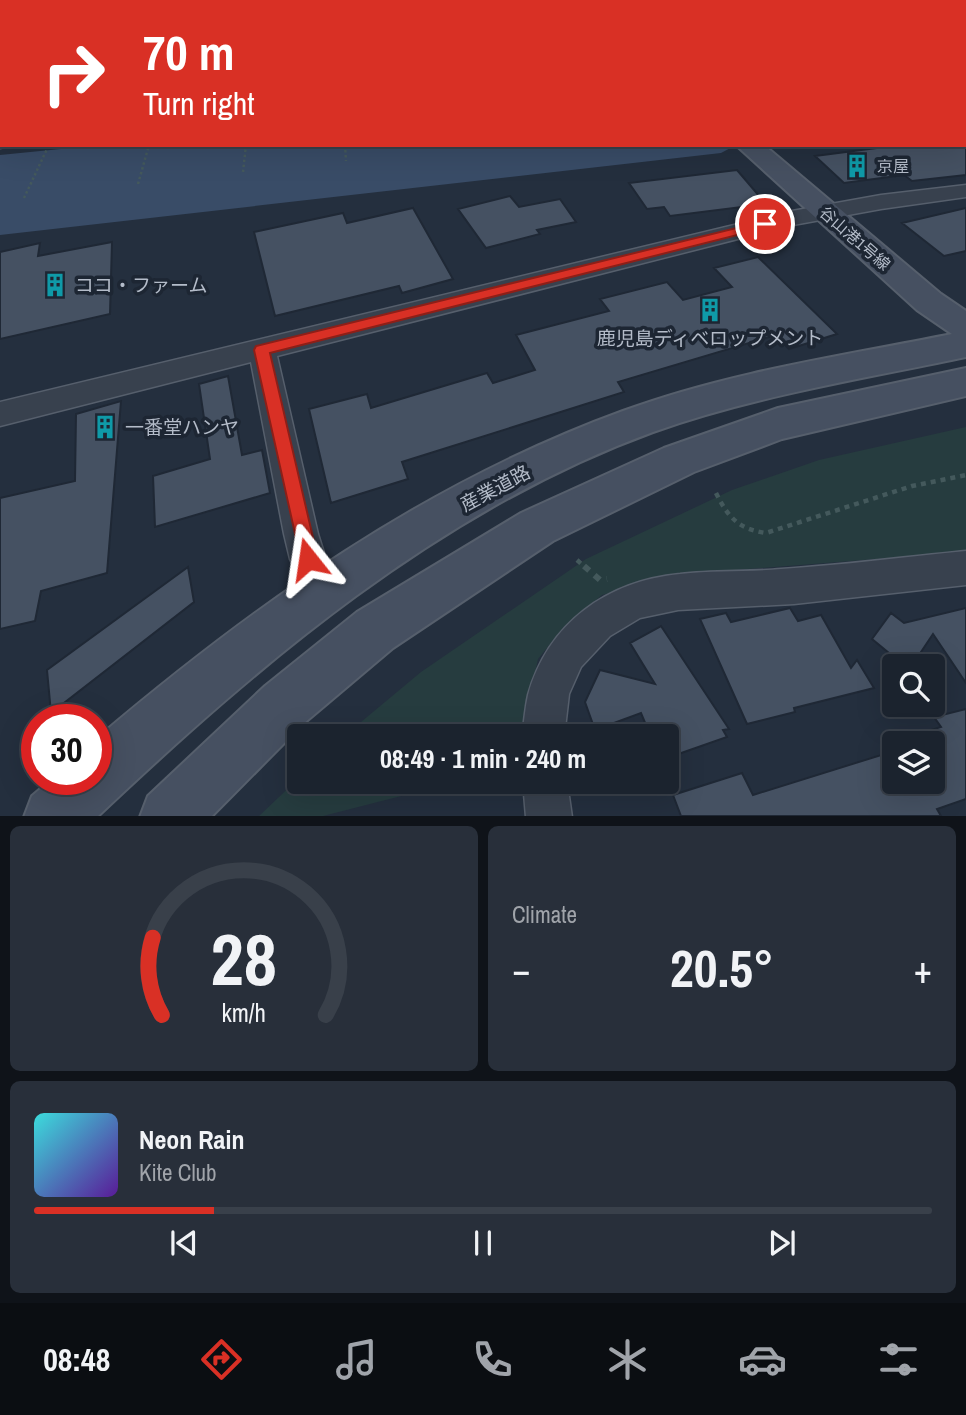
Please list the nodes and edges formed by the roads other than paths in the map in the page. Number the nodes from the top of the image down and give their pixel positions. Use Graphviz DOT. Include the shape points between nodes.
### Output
graph roads {
  1 [pos="762,147"];
  2 [pos="966,191"];
  3 [pos="835,210"];
  4 [pos="966,314"];
  5 [pos="966,327"];
  6 [pos="966,344"];
  7 [pos="262,350"];
  8 [pos="966,382"];
  9 [pos="0,414"];
  10 [pos="966,568"];
  11 [pos="325,590"];
  12 [pos="545,724"];
  13 [pos="112,764"];
  14 [pos="546,794"];
  15 [pos="77,795"];
  16 [pos="54,816"];
  17 [pos="170,816"];
  18 [pos="549,816"];
  1 -- 3 [label="main road, 谷山港1号線"];
  2 -- 3 [label="street"];
  3 -- 4 [label="main road, 谷山港1号線" via="954,298"];
  3 -- 5 [label="main road, 谷山港1号線" via="929,302"];
  3 -- 7 [label="street"];
  6 -- 11 [label="main road, 産業道路" via="740,390 636,422 500,484"];
  7 -- 9 [label="street"];
  7 -- 11 [label="street" via="301,534"];
  8 -- 17 [label="main road" via="778,424 679,460 537,527 375,631 284,705"];
  10 -- 12 [label="street" via="770,588 676,592 630,603 593,624 569,649 549,693"];
  11 -- 13 [label="main road, 産業道路"];
  14 -- 18 [label="street"];
  15 -- 16 [label="main road, 産業道路"];
}
